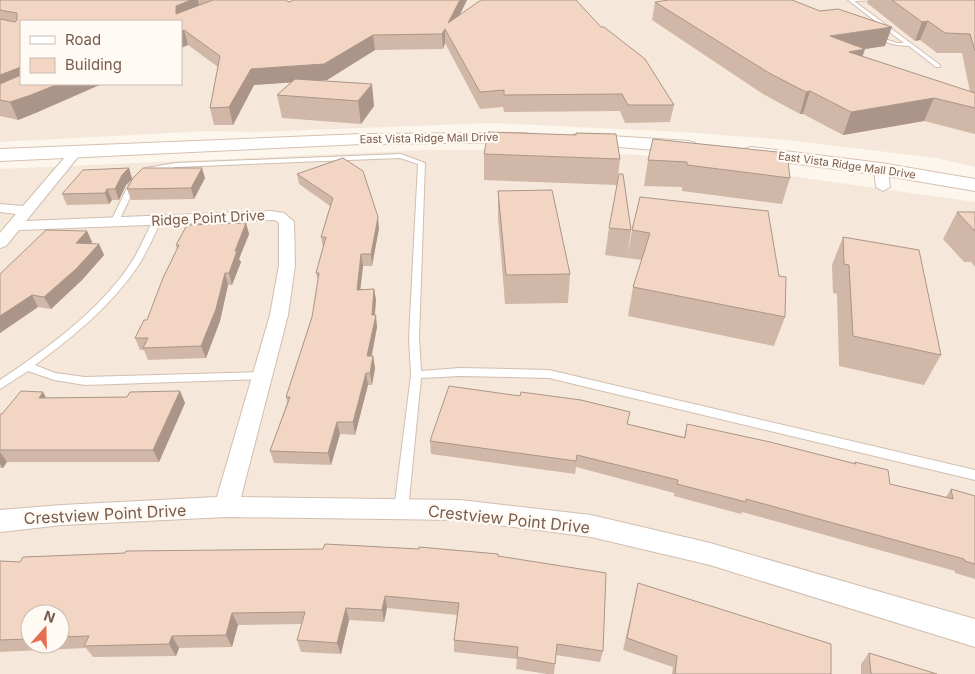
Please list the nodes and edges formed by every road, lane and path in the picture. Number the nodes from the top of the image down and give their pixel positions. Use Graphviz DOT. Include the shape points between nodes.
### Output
graph roads {
  1 [pos="850,0"];
  2 [pos="869,0"];
  3 [pos="886,0"];
  4 [pos="873,27"];
  5 [pos="887,28"];
  6 [pos="868,34"];
  7 [pos="910,45"];
  8 [pos="938,66"];
  9 [pos="542,138"];
  10 [pos="561,138"];
  11 [pos="710,149"];
  12 [pos="737,151"];
  13 [pos="76,152"];
  14 [pos="0,156"];
  15 [pos="975,185"];
  16 [pos="0,208"];
  17 [pos="26,211"];
  18 [pos="157,221"];
  19 [pos="114,223"];
  20 [pos="14,226"];
  21 [pos="0,243"];
  22 [pos="26,366"];
  23 [pos="416,375"];
  24 [pos="262,376"];
  25 [pos="0,385"];
  26 [pos="975,475"];
  27 [pos="226,507"];
  28 [pos="401,510"];
  29 [pos="0,520"];
  30 [pos="975,632"];
  1 -- 2 [label="lane"];
  1 -- 5 [label="lane"];
  2 -- 3 [label="lane"];
  4 -- 5 [label="lane"];
  5 -- 7 [label="lane"];
  6 -- 7 [label="lane" via="896,44"];
  7 -- 8 [label="lane"];
  9 -- 13 [label="main road, East Vista Ridge Mall Drive" via="362,138"];
  10 -- 11 [label="main road"];
  12 -- 15 [label="main road, East Vista Ridge Mall Drive" via="794,157 882,178"];
  13 -- 14 [label="main road, East Vista Ridge Mall Drive"];
  13 -- 17 [label="street"];
  16 -- 17 [label="street"];
  17 -- 20 [label="street"];
  18 -- 19 [label="street, Ridge Point Drive"];
  18 -- 22 [label="lane" via="129,272 101,305"];
  18 -- 24 [label="street, Ridge Point Drive" via="271,214 287,222 286,265 279,315"];
  19 -- 20 [label="street, Ridge Point Drive"];
  19 -- 23 [label="lane" via="132,186 149,170 158,168 401,156 422,163 414,338"];
  20 -- 21 [label="street"];
  22 -- 24 [label="lane" via="54,376 85,381"];
  22 -- 25 [label="lane"];
  23 -- 26 [label="lane" via="460,372 549,374"];
  23 -- 28 [label="lane"];
  24 -- 27 [label="street, Ridge Point Drive"];
  27 -- 28 [label="street, Crestview Point Drive"];
  27 -- 29 [label="street, Crestview Point Drive"];
  28 -- 30 [label="street, Crestview Point Drive" via="460,510 591,526 710,554"];
}
